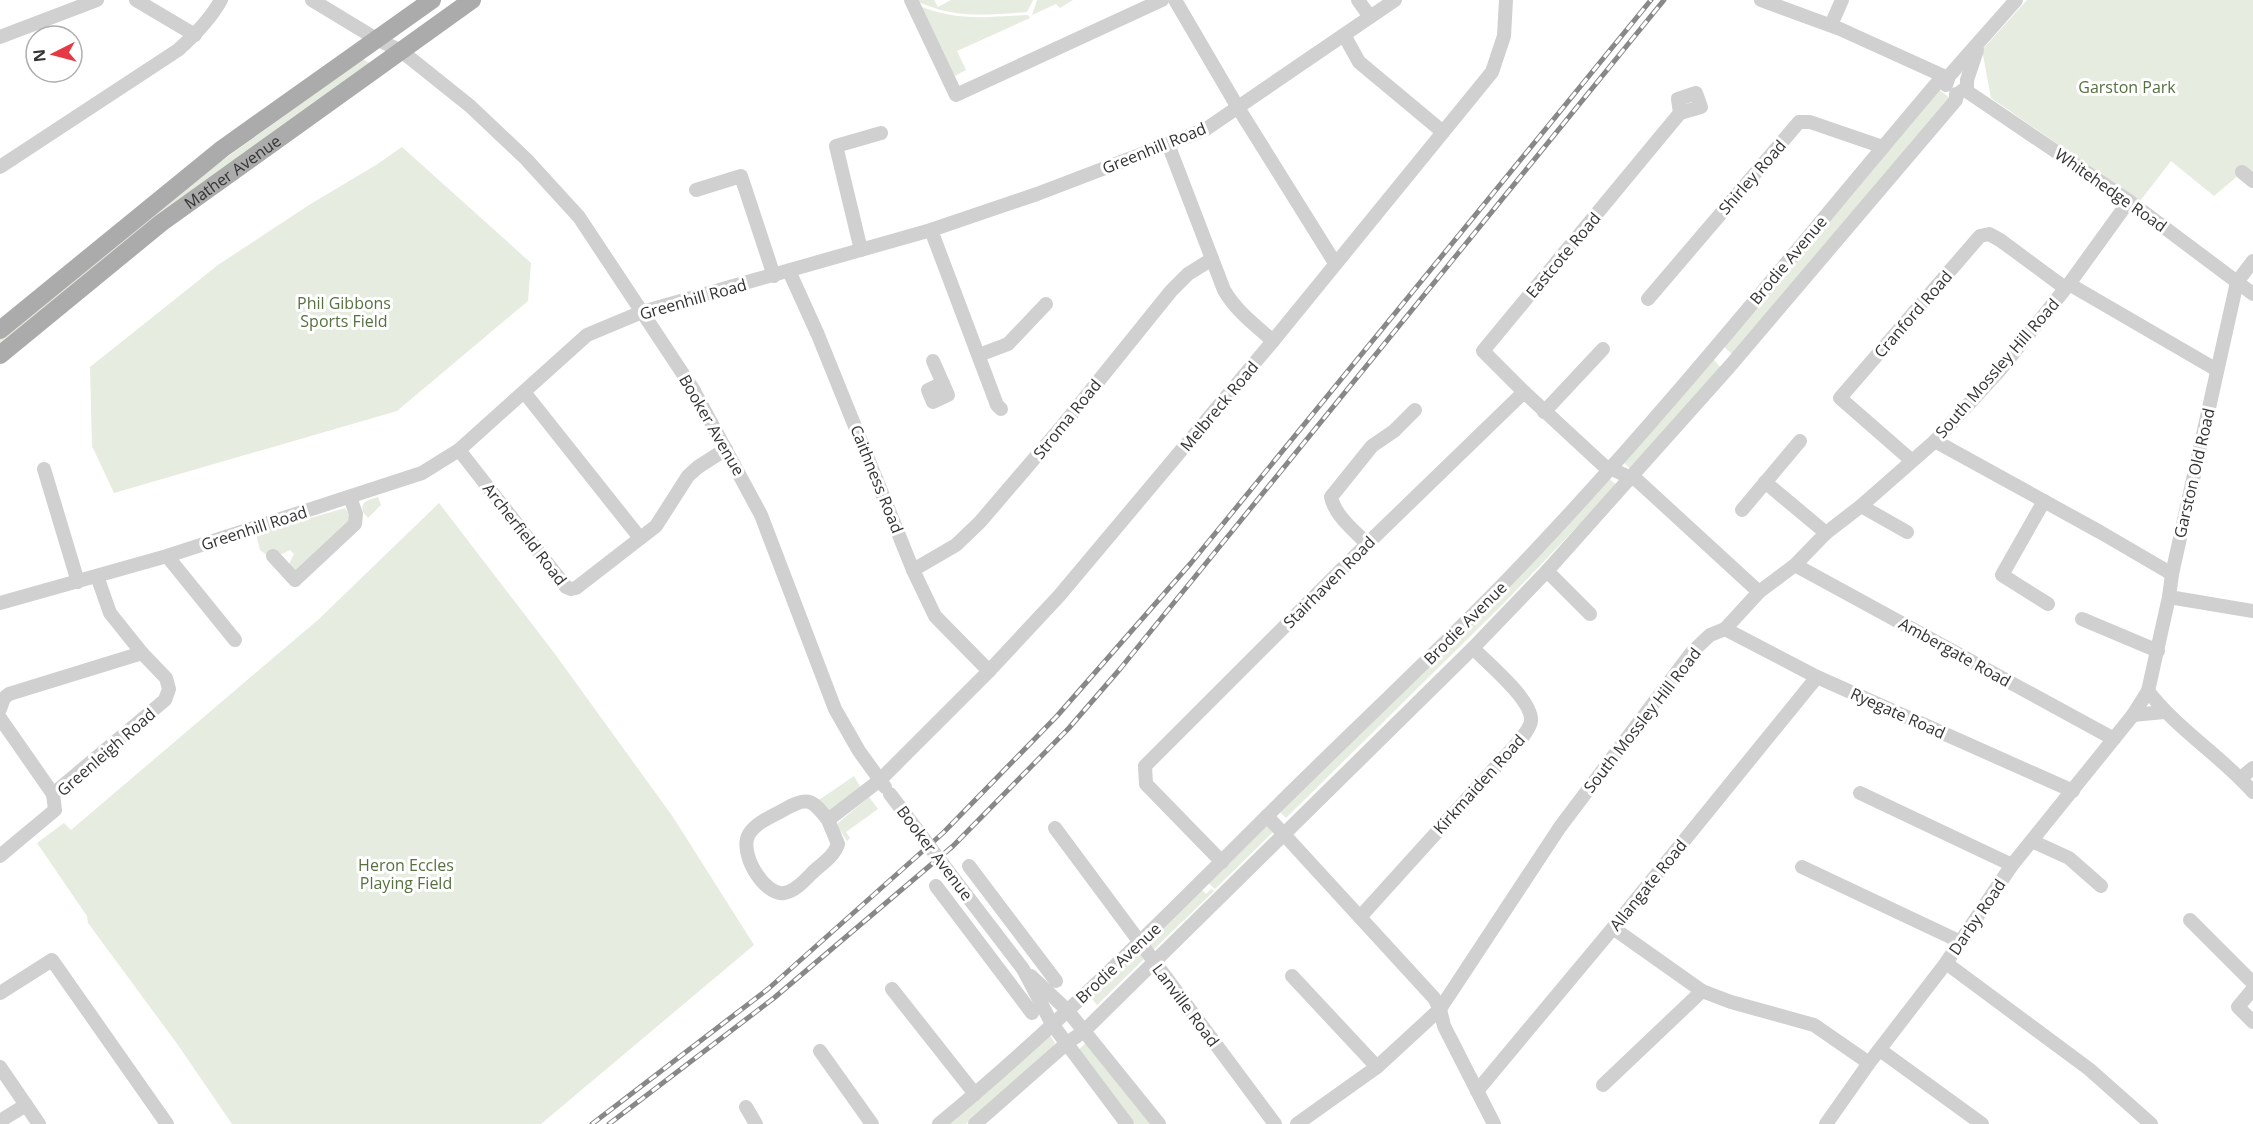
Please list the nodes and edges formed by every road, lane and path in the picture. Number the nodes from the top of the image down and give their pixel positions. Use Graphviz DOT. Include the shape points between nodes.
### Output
graph roads {
  1 [pos="98,0"];
  2 [pos="136,0"];
  3 [pos="221,0"];
  4 [pos="312,0"];
  5 [pos="432,0"];
  6 [pos="472,0"];
  7 [pos="911,0"];
  8 [pos="1162,0"];
  9 [pos="1175,0"];
  10 [pos="1358,0"];
  11 [pos="1395,0"];
  12 [pos="1506,0"];
  13 [pos="1761,0"];
  14 [pos="1842,0"];
  15 [pos="2016,0"];
  16 [pos="1370,17"];
  17 [pos="1831,26"];
  18 [pos="195,35"];
  19 [pos="1344,35"];
  20 [pos="0,37"];
  21 [pos="378,40"];
  22 [pos="1978,45"];
  23 [pos="400,50"];
  24 [pos="1949,78"];
  25 [pos="1963,88"];
  26 [pos="1237,106"];
  27 [pos="1680,113"];
  28 [pos="1443,132"];
  29 [pos="881,133"];
  30 [pos="1168,144"];
  31 [pos="1883,147"];
  32 [pos="0,167"];
  33 [pos="696,190"];
  34 [pos="2129,201"];
  35 [pos="931,230"];
  36 [pos="861,250"];
  37 [pos="1212,259"];
  38 [pos="2253,261"];
  39 [pos="1335,263"];
  40 [pos="789,271"];
  41 [pos="774,276"];
  42 [pos="2236,282"];
  43 [pos="2067,286"];
  44 [pos="2253,294"];
  45 [pos="1648,299"];
  46 [pos="1046,304"];
  47 [pos="642,312"];
  48 [pos="0,330"];
  49 [pos="1273,341"];
  50 [pos="1603,348"];
  51 [pos="1713,350"];
  52 [pos="0,356"];
  53 [pos="979,356"];
  54 [pos="933,361"];
  55 [pos="1731,366"];
  56 [pos="2217,370"];
  57 [pos="943,383"];
  58 [pos="524,392"];
  59 [pos="1524,392"];
  60 [pos="1001,409"];
  61 [pos="1408,412"];
  62 [pos="1544,412"];
  63 [pos="1800,441"];
  64 [pos="1935,441"];
  65 [pos="726,449"];
  66 [pos="459,450"];
  67 [pos="1911,460"];
  68 [pos="1610,468"];
  69 [pos="44,469"];
  70 [pos="1631,479"];
  71 [pos="1765,482"];
  72 [pos="350,497"];
  73 [pos="2044,501"];
  74 [pos="1861,506"];
  75 [pos="1742,510"];
  76 [pos="1826,532"];
  77 [pos="1906,532"];
  78 [pos="640,538"];
  79 [pos="1367,544"];
  80 [pos="167,556"];
  81 [pos="281,558"];
  82 [pos="1795,565"];
  83 [pos="913,570"];
  84 [pos="1547,571"];
  85 [pos="2172,574"];
  86 [pos="97,576"];
  87 [pos="78,582"];
  88 [pos="1759,592"];
  89 [pos="2169,597"];
  90 [pos="0,603"];
  91 [pos="2048,604"];
  92 [pos="2253,611"];
  93 [pos="1590,614"];
  94 [pos="2082,619"];
  95 [pos="1725,629"];
  96 [pos="235,640"];
  97 [pos="1473,648"];
  98 [pos="2158,651"];
  99 [pos="142,653"];
  100 [pos="989,671"];
  101 [pos="1817,677"];
  102 [pos="2148,691"];
  103 [pos="0,709"];
  104 [pos="2164,712"];
  105 [pos="2133,715"];
  106 [pos="0,718"];
  107 [pos="2114,739"];
  108 [pos="2253,768"];
  109 [pos="2241,778"];
  110 [pos="880,780"];
  111 [pos="2073,791"];
  112 [pos="2253,792"];
  113 [pos="1860,793"];
  114 [pos="53,794"];
  115 [pos="1267,816"];
  116 [pos="828,820"];
  117 [pos="1055,828"];
  118 [pos="1285,833"];
  119 [pos="2032,842"];
  120 [pos="0,856"];
  121 [pos="1222,862"];
  122 [pos="2012,865"];
  123 [pos="969,866"];
  124 [pos="1802,867"];
  125 [pos="936,886"];
  126 [pos="2101,886"];
  127 [pos="1361,916"];
  128 [pos="2190,920"];
  129 [pos="1014,926"];
  130 [pos="1613,928"];
  131 [pos="1000,938"];
  132 [pos="1961,942"];
  133 [pos="1140,943"];
  134 [pos="984,949"];
  135 [pos="1154,962"];
  136 [pos="1946,963"];
  137 [pos="1023,969"];
  138 [pos="1292,976"];
  139 [pos="1056,981"];
  140 [pos="2253,983"];
  141 [pos="892,989"];
  142 [pos="2253,989"];
  143 [pos="1702,991"];
  144 [pos="0,993"];
  145 [pos="1038,996"];
  146 [pos="1440,1009"];
  147 [pos="1067,1010"];
  148 [pos="2253,1022"];
  149 [pos="1052,1024"];
  150 [pos="1083,1032"];
  151 [pos="1066,1043"];
  152 [pos="1880,1050"];
  153 [pos="820,1051"];
  154 [pos="1869,1063"];
  155 [pos="0,1067"];
  156 [pos="1377,1067"];
  157 [pos="1603,1085"];
  158 [pos="1477,1091"];
  159 [pos="975,1094"];
  160 [pos="26,1105"];
  161 [pos="746,1107"];
  162 [pos="0,1122"];
  163 [pos="1492,1123"];
  164 [pos="39,1124"];
  165 [pos="166,1124"];
  166 [pos="756,1124"];
  167 [pos="873,1124"];
  168 [pos="939,1124"];
  169 [pos="975,1124"];
  170 [pos="1127,1124"];
  171 [pos="1159,1124"];
  172 [pos="1275,1124"];
  173 [pos="1297,1124"];
  174 [pos="1826,1124"];
  175 [pos="1982,1124"];
  176 [pos="2151,1124"];
  1 -- 20 [label="street"];
  2 -- 18 [label="street"];
  3 -- 18 [label="street"];
  4 -- 21 [label="street, Booker Avenue"];
  5 -- 21 [label="main road, Mather Avenue"];
  6 -- 23 [label="main road, Mather Avenue"];
  7 -- 8 [label="street" via="956,95"];
  9 -- 26 [label="street"];
  10 -- 16 [label="street"];
  11 -- 16 [label="street, Greenhill Road"];
  12 -- 28 [label="street, Melbreck Road" via="1504,36 1492,72"];
  13 -- 17 [label="street"];
  14 -- 17 [label="street"];
  15 -- 22 [label="street, Brodie Avenue"];
  16 -- 19 [label="street, Greenhill Road"];
  17 -- 24 [label="street"];
  18 -- 32 [label="street"];
  19 -- 26 [label="street, Greenhill Road"];
  19 -- 28 [label="street" via="1359,62"];
  21 -- 23 [label="street, Booker Avenue"];
  21 -- 48 [label="main road, Mather Avenue" via="222,149"];
  22 -- 24 [label="street, Brodie Avenue"];
  22 -- 25 [label="street, Brodie Avenue"];
  23 -- 47 [label="street, Booker Avenue" via="470,106 526,159 579,217"];
  23 -- 52 [label="main road, Mather Avenue" via="160,223"];
  24 -- 25 [label="street, Whitehedge Road" via="1962,74"];
  24 -- 31 [label="street, Brodie Avenue" via="1937,83"];
  25 -- 34 [label="street, Whitehedge Road"];
  25 -- 55 [label="street, Brodie Avenue"];
  26 -- 30 [label="street, Greenhill Road" via="1206,129"];
  26 -- 39 [label="street"];
  27 -- 59 [label="street, Eastcote Road" via="1483,351"];
  28 -- 39 [label="street, Melbreck Road"];
  29 -- 36 [label="street" via="836,146"];
  30 -- 35 [label="street, Greenhill Road"];
  30 -- 37 [label="street"];
  31 -- 45 [label="street, Shirley Road" via="1810,122 1799,122"];
  31 -- 51 [label="street, Brodie Avenue"];
  33 -- 41 [label="street" via="741,176"];
  34 -- 42 [label="street, Whitehedge Road"];
  34 -- 43 [label="street, South Mossley Hill Road"];
  35 -- 36 [label="street, Greenhill Road"];
  35 -- 53 [label="street"];
  36 -- 40 [label="street, Greenhill Road"];
  37 -- 49 [label="street" via="1231,302"];
  37 -- 83 [label="street, Stroma Road" via="1171,291 980,522 956,545"];
  38 -- 42 [label="street, Garston Old Road"];
  39 -- 49 [label="street, Melbreck Road"];
  40 -- 41 [label="street, Greenhill Road"];
  40 -- 83 [label="street, Caithness Road"];
  41 -- 47 [label="street, Greenhill Road"];
  42 -- 44 [label="street, Whitehedge Road"];
  42 -- 56 [label="street, Garston Old Road"];
  43 -- 56 [label="street"];
  43 -- 64 [label="street, South Mossley Hill Road" via="1999,371"];
  43 -- 67 [label="street, Cranford Road" via="2000,240 1989,234 1980,236 1840,398"];
  46 -- 53 [label="street" via="1008,344"];
  47 -- 58 [label="street, Greenhill Road" via="587,335"];
  47 -- 65 [label="street, Booker Avenue"];
  49 -- 100 [label="street, Melbreck Road" via="1059,596"];
  50 -- 62 [label="street"];
  51 -- 55 [label="street"];
  51 -- 68 [label="street, Brodie Avenue"];
  53 -- 60 [label="street"];
  54 -- 57 [label="street"];
  55 -- 70 [label="street, Brodie Avenue"];
  56 -- 85 [label="street, Garston Old Road"];
  58 -- 66 [label="street, Greenhill Road"];
  58 -- 78 [label="street"];
  59 -- 62 [label="street"];
  59 -- 79 [label="street, Stairhaven Road"];
  61 -- 79 [label="street" via="1394,431 1372,446 1331,497 1338,513"];
  62 -- 68 [label="street"];
  63 -- 71 [label="street"];
  64 -- 67 [label="street, South Mossley Hill Road"];
  64 -- 73 [label="street"];
  65 -- 78 [label="street, Archerfield Road" via="688,476 666,514"];
  65 -- 110 [label="street, Booker Avenue" via="761,515 835,709"];
  66 -- 72 [label="street, Greenhill Road" via="423,473"];
  66 -- 78 [label="street, Archerfield Road" via="568,589 576,588"];
  67 -- 74 [label="street, South Mossley Hill Road"];
  68 -- 70 [label="street"];
  68 -- 115 [label="street, Brodie Avenue" via="1459,630"];
  69 -- 87 [label="street"];
  70 -- 84 [label="street, Brodie Avenue"];
  70 -- 88 [label="street" via="1638,481"];
  71 -- 75 [label="street"];
  71 -- 76 [label="street"];
  72 -- 80 [label="street, Greenhill Road"];
  72 -- 81 [label="street" via="356,520 296,580"];
  73 -- 85 [label="street"];
  73 -- 91 [label="street" via="2002,575"];
  74 -- 76 [label="street, South Mossley Hill Road"];
  74 -- 77 [label="street"];
  76 -- 82 [label="street, South Mossley Hill Road"];
  79 -- 121 [label="street, Stairhaven Road" via="1145,766 1146,784"];
  80 -- 86 [label="street, Greenhill Road"];
  80 -- 96 [label="street"];
  82 -- 88 [label="street, South Mossley Hill Road"];
  82 -- 107 [label="street, Ambergate Road"];
  83 -- 100 [label="street, Caithness Road" via="935,616"];
  84 -- 93 [label="street"];
  84 -- 97 [label="street, Brodie Avenue"];
  85 -- 89 [label="street, Garston Old Road"];
  86 -- 87 [label="street, Greenhill Road"];
  86 -- 99 [label="street, Greenleigh Road" via="110,613"];
  87 -- 90 [label="street, Greenhill Road"];
  88 -- 95 [label="street, South Mossley Hill Road"];
  89 -- 92 [label="street"];
  89 -- 98 [label="street, Garston Old Road"];
  94 -- 98 [label="street"];
  95 -- 101 [label="street, Ryegate Road"];
  95 -- 146 [label="street, South Mossley Hill Road" via="1710,635 1692,652 1560,828"];
  97 -- 118 [label="street, Brodie Avenue"];
  97 -- 127 [label="street, Kirkmaiden Road" via="1520,696 1530,710 1532,723"];
  98 -- 102 [label="street, Garston Old Road"];
  99 -- 103 [label="street" via="9,694"];
  99 -- 114 [label="street, Greenleigh Road" via="166,678 169,689 165,700"];
  100 -- 110 [label="street, Melbreck Road"];
  101 -- 111 [label="street, Ryegate Road"];
  101 -- 130 [label="street, Allangate Road"];
  102 -- 104 [label="street"];
  102 -- 105 [label="street, Garston Old Road"];
  104 -- 105 [label="street"];
  104 -- 109 [label="street"];
  105 -- 107 [label="street, Darby Road"];
  106 -- 114 [label="street"];
  107 -- 111 [label="street, Darby Road"];
  108 -- 109 [label="street"];
  109 -- 112 [label="street"];
  110 -- 116 [label="street, Melbreck Road"];
  110 -- 131 [label="street, Booker Avenue, bridge"];
  111 -- 119 [label="street, Darby Road"];
  113 -- 122 [label="street"];
  114 -- 120 [label="street, Greenleigh Road" via="55,810"];
  115 -- 118 [label="street"];
  115 -- 121 [label="street, Brodie Avenue"];
  116 -- 116 [label="street" via="838,843 832,855 790,891 778,893 768,889 746,854 750,833 801,802 812,802"];
  117 -- 133 [label="street, Lanville Road"];
  118 -- 127 [label="street"];
  118 -- 135 [label="street, Brodie Avenue"];
  119 -- 122 [label="street, Darby Road"];
  119 -- 126 [label="street" via="2069,858"];
  121 -- 133 [label="street, Brodie Avenue"];
  122 -- 132 [label="street, Darby Road"];
  123 -- 129 [label="street, Booker Avenue"];
  124 -- 132 [label="street"];
  125 -- 134 [label="street, Booker Avenue"];
  127 -- 146 [label="street"];
  128 -- 140 [label="street"];
  129 -- 131 [label="street"];
  129 -- 139 [label="street, Booker Avenue"];
  130 -- 143 [label="street"];
  130 -- 158 [label="street, Allangate Road"];
  131 -- 134 [label="street"];
  131 -- 137 [label="street, Booker Avenue"];
  132 -- 136 [label="street, Darby Road"];
  133 -- 135 [label="street, Lanville Road"];
  133 -- 147 [label="street, Brodie Avenue"];
  134 -- 145 [label="street, Booker Avenue" via="1029,1009"];
  135 -- 150 [label="street, Brodie Avenue"];
  135 -- 172 [label="street, Lanville Road"];
  136 -- 152 [label="street, Darby Road"];
  136 -- 176 [label="street" via="2089,1069"];
  137 -- 145 [label="street, Booker Avenue"];
  137 -- 147 [label="street, Booker Avenue"];
  138 -- 156 [label="street"];
  141 -- 159 [label="street"];
  142 -- 148 [label="street" via="2238,1007"];
  143 -- 154 [label="street" via="1814,1025"];
  143 -- 157 [label="street"];
  144 -- 165 [label="street" via="51,960"];
  145 -- 149 [label="street, Booker Avenue"];
  146 -- 156 [label="street, South Mossley Hill Road"];
  146 -- 158 [label="street" via="1444,1026"];
  147 -- 149 [label="street, Brodie Avenue"];
  147 -- 150 [label="street, Booker Avenue"];
  149 -- 151 [label="street, Booker Avenue"];
  149 -- 159 [label="street, Brodie Avenue"];
  150 -- 151 [label="street, Brodie Avenue"];
  150 -- 171 [label="street, Booker Avenue"];
  151 -- 169 [label="street, Brodie Avenue"];
  151 -- 170 [label="street, Booker Avenue"];
  152 -- 154 [label="street, Darby Road"];
  152 -- 175 [label="street"];
  153 -- 167 [label="street"];
  154 -- 174 [label="street, Darby Road"];
  155 -- 160 [label="street"];
  156 -- 173 [label="street, South Mossley Hill Road"];
  158 -- 163 [label="street"];
  159 -- 168 [label="street, Brodie Avenue"];
  160 -- 162 [label="street"];
  160 -- 164 [label="street"];
  161 -- 166 [label="street"];
}
